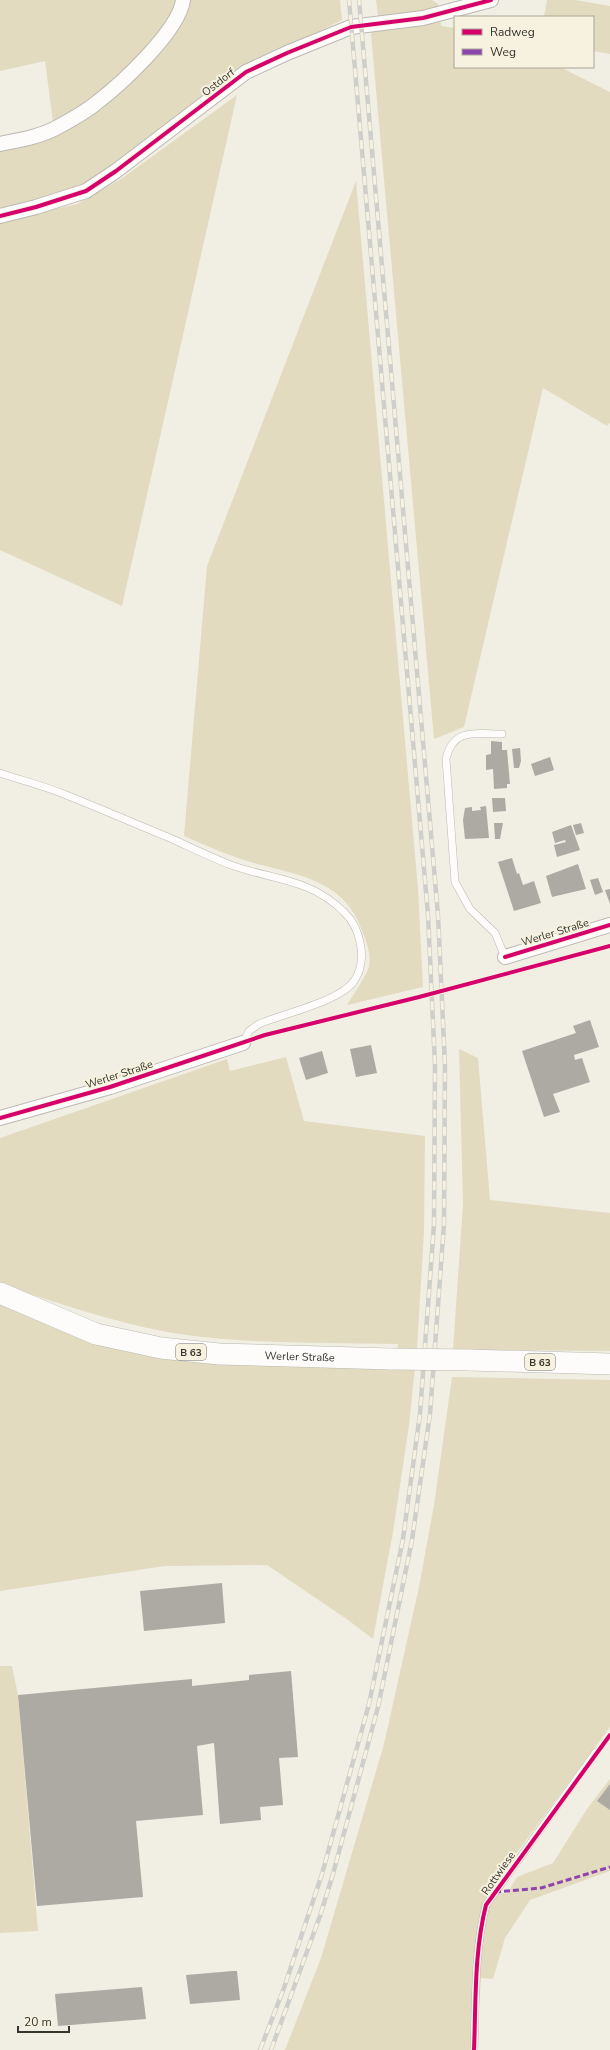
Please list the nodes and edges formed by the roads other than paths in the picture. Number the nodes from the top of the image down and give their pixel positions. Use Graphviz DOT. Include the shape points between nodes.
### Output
graph roads {
  1 [pos="183,0"];
  2 [pos="491,0"];
  3 [pos="0,144"];
  4 [pos="0,216"];
  5 [pos="502,734"];
  6 [pos="0,773"];
  7 [pos="610,925"];
  8 [pos="505,957"];
  9 [pos="243,1043"];
  10 [pos="0,1118"];
  11 [pos="0,1293"];
  12 [pos="610,1364"];
  13 [pos="596,1752"];
  14 [pos="474,2050"];
  1 -- 3 [label="street" via="171,28 131,72 95,105 55,129 27,139"];
  2 -- 4 [label="street, Ostdorf" via="423,18 351,27 286,53 246,72 116,171 86,190"];
  5 -- 8 [label="lane, Werler Straße" via="468,734 459,737 452,743 446,759 455,882 470,909 495,933"];
  6 -- 9 [label="lane" via="60,792 231,865 304,884 345,912 354,925 361,947 362,963 354,981 344,992 331,998 258,1024 249,1031"];
  7 -- 8 [label="street, Werler Straße"];
  9 -- 10 [label="street, Werler Straße" via="110,1087"];
  11 -- 12 [label="main road, Werler Straße / B 63, bridge" via="96,1334 162,1348 219,1354"];
  13 -- 14 [label="lane, Rottwiese" via="486,1905 478,1949"];
}
